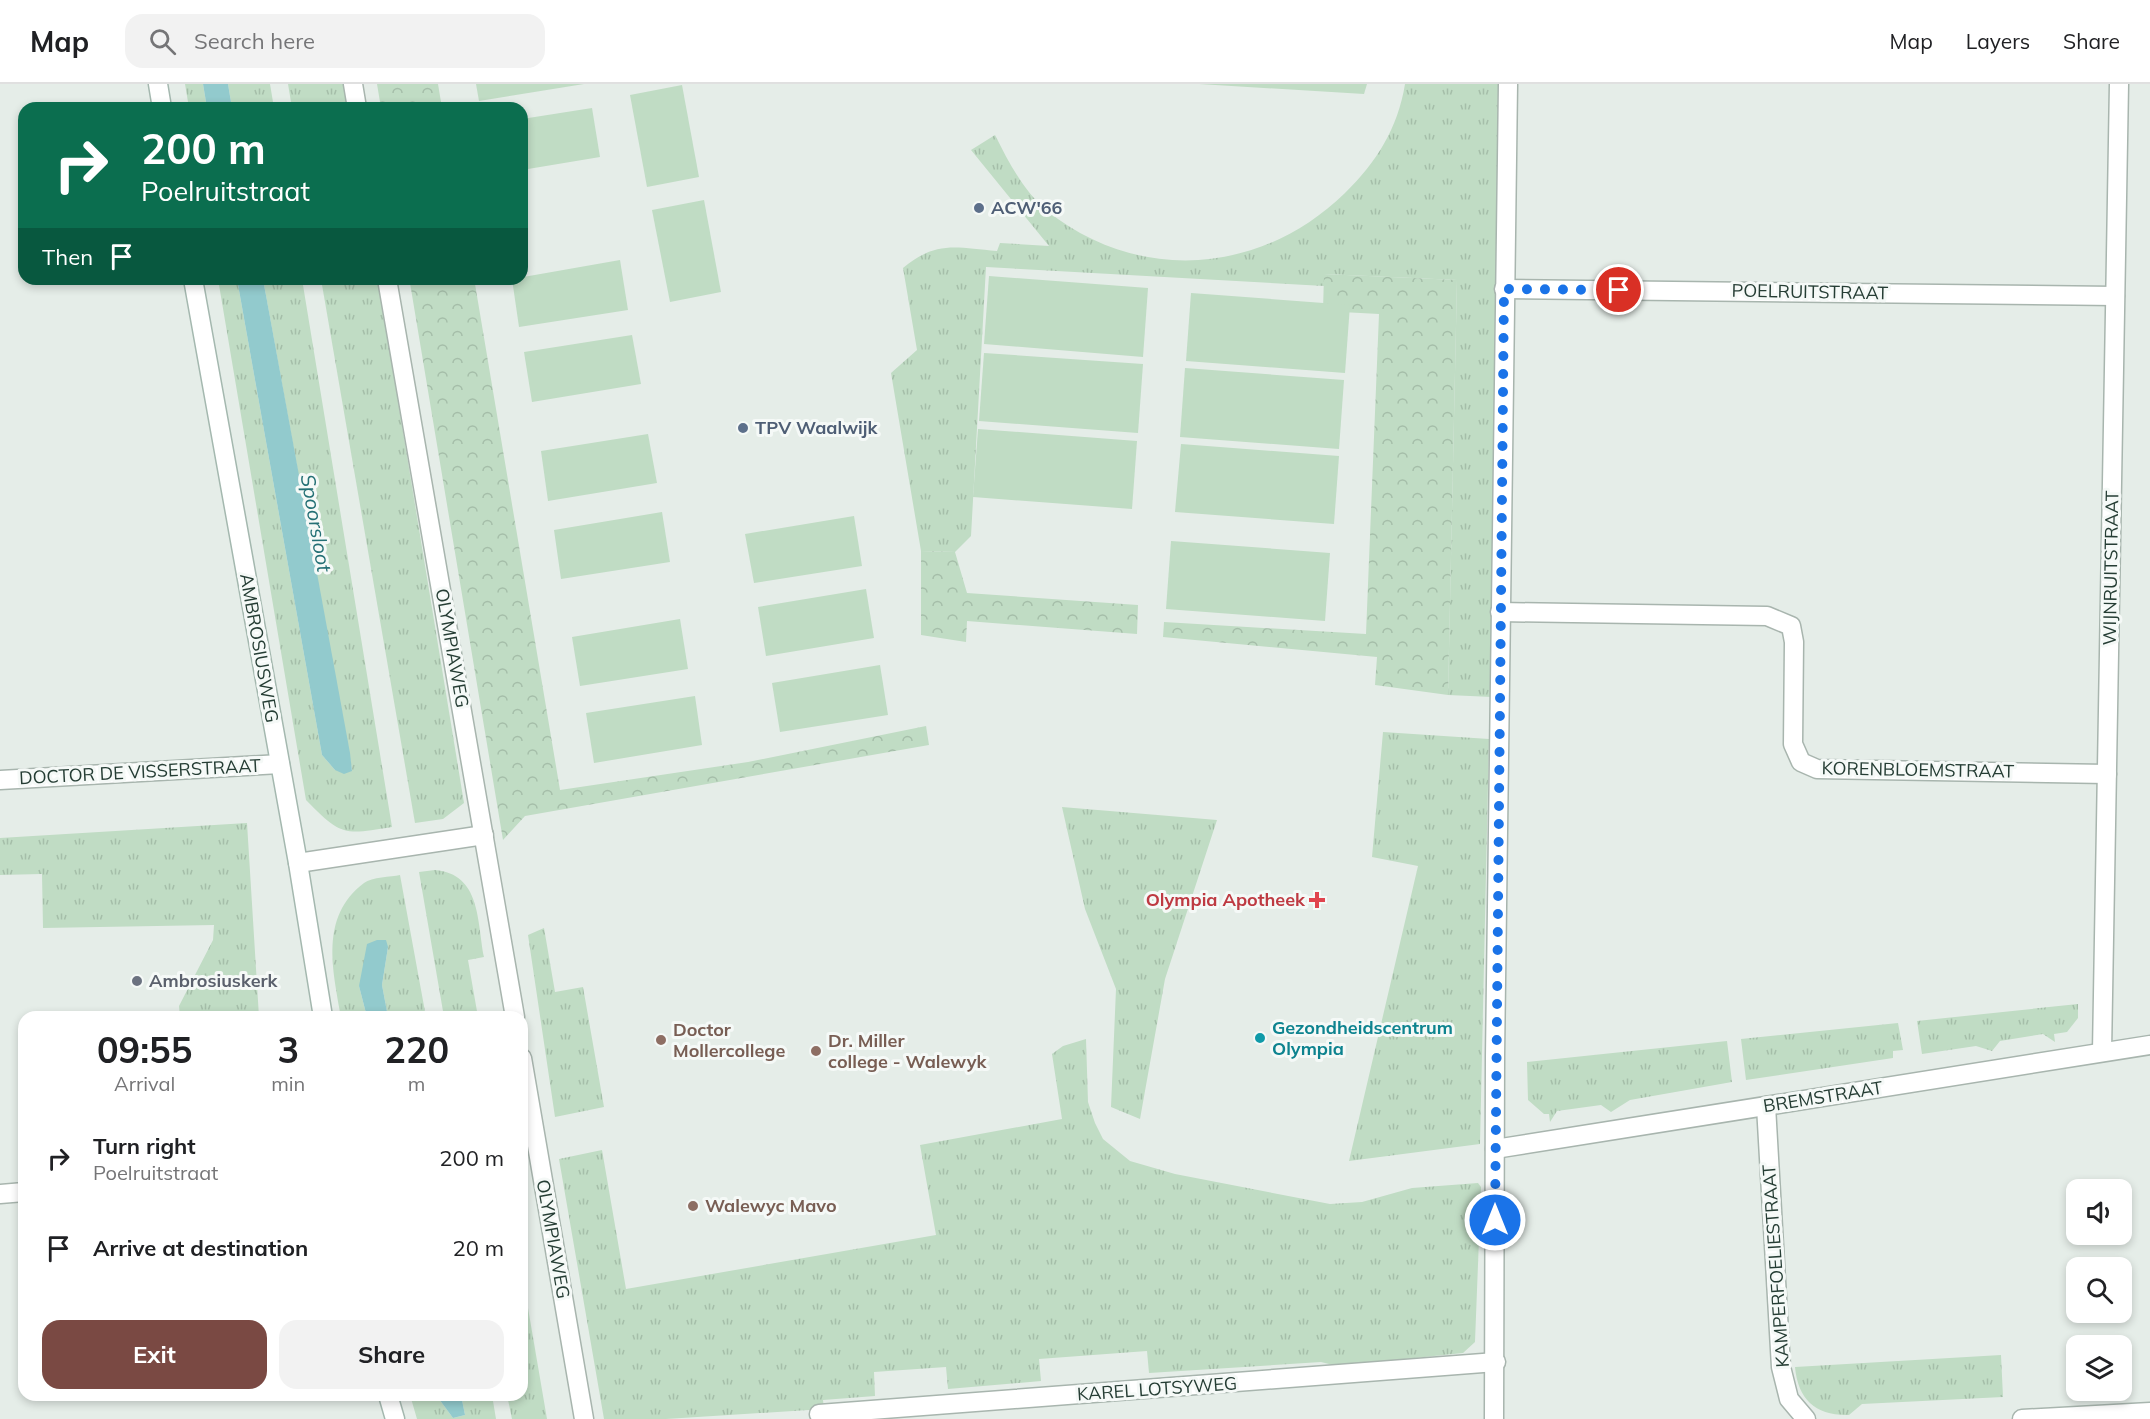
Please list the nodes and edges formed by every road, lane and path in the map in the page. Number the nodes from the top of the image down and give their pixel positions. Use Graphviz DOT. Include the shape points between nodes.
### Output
graph roads {
  1 [pos="158,84"];
  2 [pos="353,84"];
  3 [pos="1508,84"];
  4 [pos="2120,84"];
  5 [pos="161,102"];
  6 [pos="356,102"];
  7 [pos="194,285"];
  8 [pos="388,285"];
  9 [pos="1504,289"];
  10 [pos="2115,296"];
  11 [pos="1500,612"];
  12 [pos="280,764"];
  13 [pos="2107,774"];
  14 [pos="0,780"];
  15 [pos="484,835"];
  16 [pos="298,863"];
  17 [pos="322,1011"];
  18 [pos="514,1011"];
  19 [pos="2150,1045"];
  20 [pos="2102,1052"];
  21 [pos="528,1093"];
  22 [pos="1766,1106"];
  23 [pos="1495,1149"];
  24 [pos="18,1192"];
  25 [pos="0,1194"];
  26 [pos="1496,1362"];
  27 [pos="390,1401"];
  28 [pos="2150,1412"];
  29 [pos="819,1414"];
  30 [pos="395,1419"];
  31 [pos="584,1419"];
  32 [pos="1494,1419"];
  33 [pos="1806,1419"];
  34 [pos="2022,1419"];
  1 -- 5 [label="street"];
  2 -- 6 [label="street"];
  3 -- 9 [label="street"];
  4 -- 10 [label="street, WIJNRUITSTRAAT"];
  7 -- 12 [label="street, AMBROSIUSWEG"];
  8 -- 15 [label="street, OLYMPIAWEG"];
  9 -- 10 [label="street, POELRUITSTRAAT"];
  9 -- 11 [label="street"];
  10 -- 13 [label="street, WIJNRUITSTRAAT"];
  11 -- 13 [label="street, KORENBLOEMSTRAAT" via="1767,616 1785,622 1791,626 1794,642 1793,744 1801,762 1817,769"];
  11 -- 23 [label="street"];
  12 -- 14 [label="street, DOCTOR DE VISSERSTRAAT"];
  12 -- 16 [label="street, AMBROSIUSWEG"];
  13 -- 20 [label="street, WIJNRUITSTRAAT"];
  15 -- 16 [label="street"];
  15 -- 18 [label="street, OLYMPIAWEG"];
  16 -- 17 [label="street, AMBROSIUSWEG"];
  19 -- 20 [label="street, BREMSTRAAT"];
  20 -- 22 [label="street, BREMSTRAAT"];
  21 -- 31 [label="street, OLYMPIAWEG"];
  22 -- 23 [label="street, BREMSTRAAT"];
  22 -- 33 [label="street, KAMPERFOELIESTRAAT" via="1781,1367 1789,1399"];
  23 -- 26 [label="street"];
  24 -- 25 [label="street"];
  26 -- 29 [label="street, KAREL LOTSYWEG"];
  26 -- 32 [label="street"];
  27 -- 30 [label="street"];
  28 -- 34 [label="street"];
}
